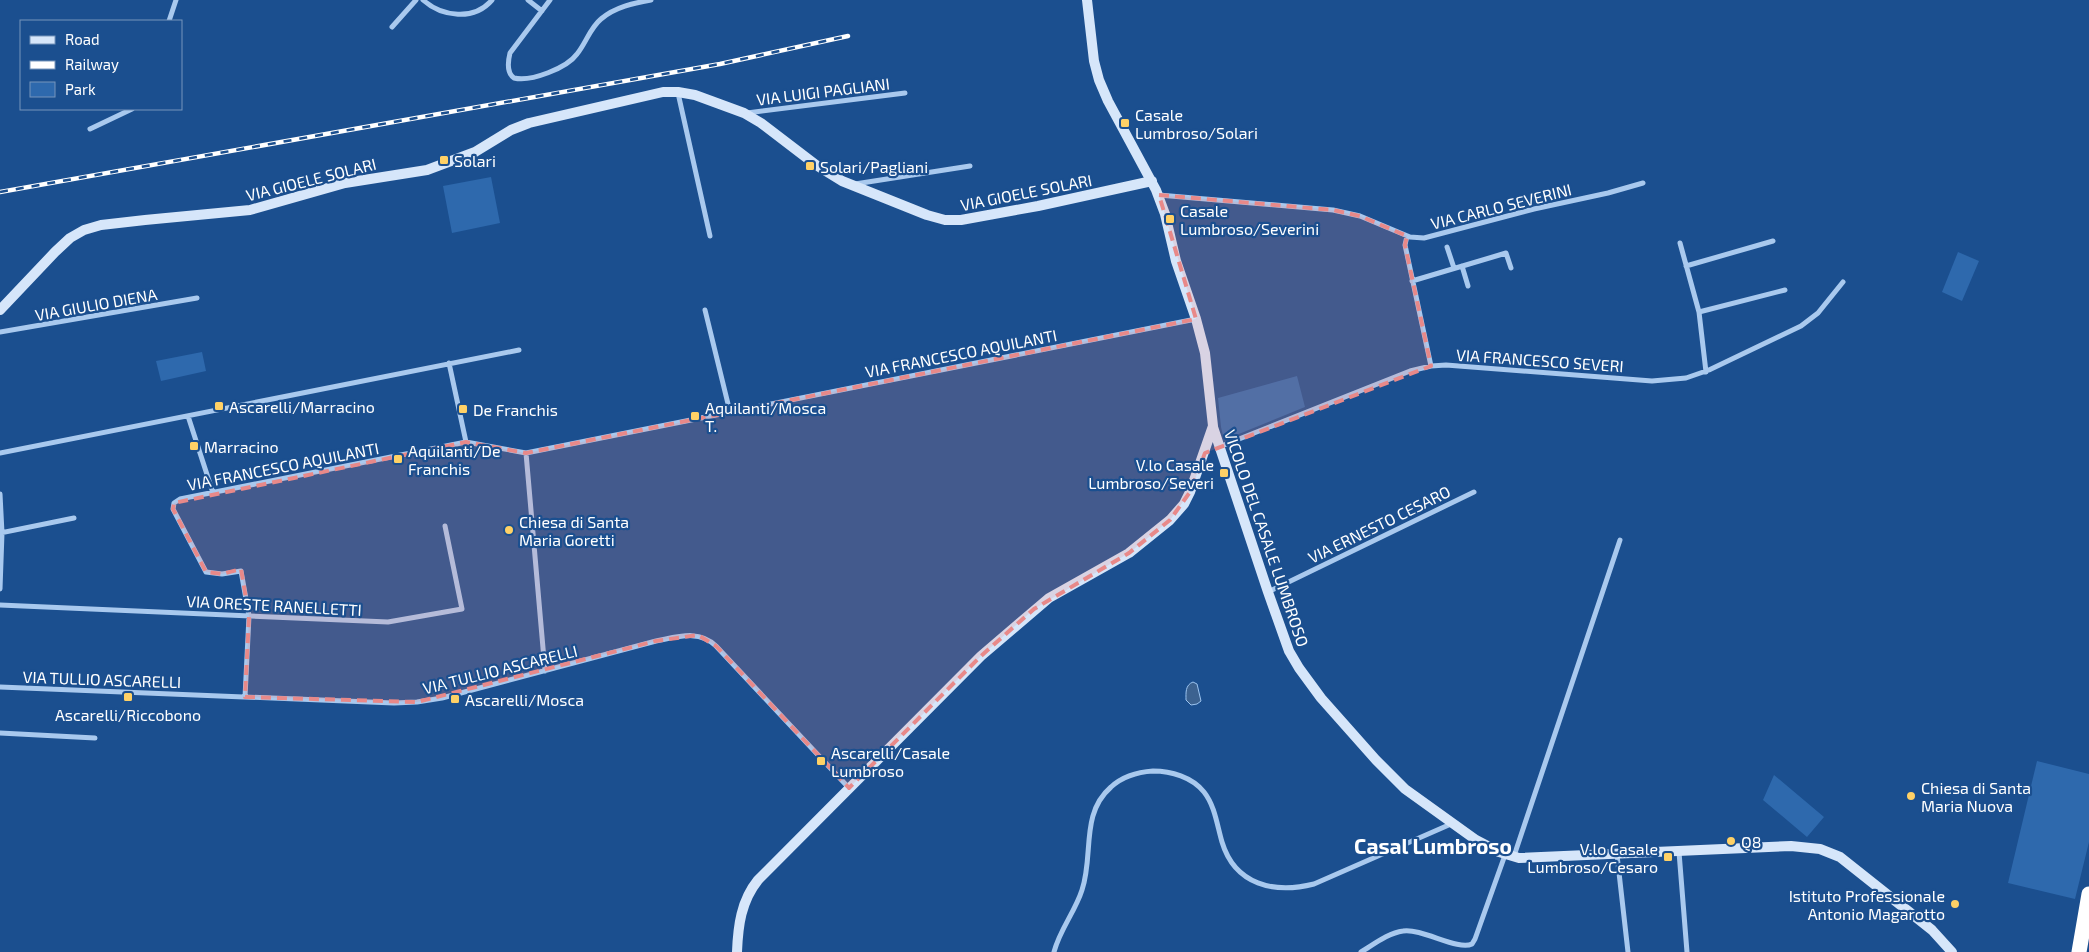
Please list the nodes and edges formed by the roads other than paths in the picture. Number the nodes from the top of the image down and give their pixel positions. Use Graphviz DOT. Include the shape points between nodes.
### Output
graph roads {
  1 [pos="176,0"];
  2 [pos="416,0"];
  3 [pos="423,0"];
  4 [pos="492,0"];
  5 [pos="528,0"];
  6 [pos="550,0"];
  7 [pos="651,0"];
  8 [pos="1087,0"];
  9 [pos="542,11"];
  10 [pos="169,20"];
  11 [pos="392,27"];
  12 [pos="678,92"];
  13 [pos="905,93"];
  14 [pos="130,110"];
  15 [pos="744,113"];
  16 [pos="90,129"];
  17 [pos="970,166"];
  18 [pos="1152,181"];
  19 [pos="1643,183"];
  20 [pos="850,185"];
  21 [pos="1159,195"];
  22 [pos="710,236"];
  23 [pos="1407,236"];
  24 [pos="1773,241"];
  25 [pos="1680,243"];
  26 [pos="1447,247"];
  27 [pos="1462,266"];
  28 [pos="1686,266"];
  29 [pos="1454,268"];
  30 [pos="1511,268"];
  31 [pos="1412,280"];
  32 [pos="1844,282"];
  33 [pos="1468,286"];
  34 [pos="1785,290"];
  35 [pos="197,298"];
  36 [pos="0,310"];
  37 [pos="705,310"];
  38 [pos="1699,312"];
  39 [pos="1196,319"];
  40 [pos="0,332"];
  41 [pos="519,350"];
  42 [pos="449,363"];
  43 [pos="1431,366"];
  44 [pos="1706,372"];
  45 [pos="730,412"];
  46 [pos="188,416"];
  47 [pos="1213,426"];
  48 [pos="466,442"];
  49 [pos="1219,447"];
  50 [pos="0,453"];
  51 [pos="526,453"];
  52 [pos="1474,492"];
  53 [pos="213,493"];
  54 [pos="0,494"];
  55 [pos="74,518"];
  56 [pos="445,526"];
  57 [pos="1,534"];
  58 [pos="1620,540"];
  59 [pos="0,589"];
  60 [pos="1268,592"];
  61 [pos="0,605"];
  62 [pos="249,616"];
  63 [pos="545,671"];
  64 [pos="0,687"];
  65 [pos="245,697"];
  66 [pos="0,733"];
  67 [pos="95,738"];
  68 [pos="849,788"];
  69 [pos="1451,824"];
  70 [pos="1679,852"];
  71 [pos="1617,854"];
  72 [pos="1510,856"];
  73 [pos="2089,894"];
  74 [pos="738,952"];
  75 [pos="1054,952"];
  76 [pos="1361,952"];
  77 [pos="1628,952"];
  78 [pos="1687,952"];
  79 [pos="1952,952"];
  80 [pos="2079,952"];
  1 -- 10 [label="street"];
  2 -- 11 [label="street"];
  3 -- 4 [label="street" via="441,12 457,14 477,11"];
  5 -- 9 [label="street"];
  6 -- 9 [label="street"];
  7 -- 9 [label="street" via="630,4 604,16 575,57 565,64 550,72 514,78 510,73 512,48"];
  8 -- 18 [label="street, VICOLO DEL CASALE LUMBROSO" via="1097,76"];
  12 -- 15 [label="street, VIA GIOELE SOLARI"];
  12 -- 22 [label="street"];
  12 -- 36 [label="street, VIA GIOELE SOLARI" via="655,94 537,120 440,166 345,183 265,207 89,228 64,243"];
  13 -- 15 [label="street, VIA LUIGI PAGLIANI"];
  14 -- 16 [label="street"];
  15 -- 20 [label="street, VIA GIOELE SOLARI" via="816,165"];
  17 -- 20 [label="street"];
  18 -- 20 [label="street, VIA GIOELE SOLARI" via="956,220 930,216"];
  18 -- 21 [label="street, VICOLO DEL CASALE LUMBROSO"];
  19 -- 23 [label="street, VIA CARLO SEVERINI" via="1534,208 1438,235"];
  21 -- 23 [label="street, VIA CARLO SEVERINI" via="1340,211 1366,218"];
  21 -- 39 [label="street, VICOLO DEL CASALE LUMBROSO" via="1176,261"];
  23 -- 31 [label="street" via="1405,245"];
  24 -- 28 [label="street"];
  25 -- 28 [label="street"];
  26 -- 29 [label="street"];
  27 -- 29 [label="street"];
  27 -- 30 [label="street" via="1506,253"];
  27 -- 33 [label="street"];
  28 -- 38 [label="street"];
  29 -- 31 [label="street"];
  31 -- 43 [label="street"];
  32 -- 44 [label="street, VIA FRANCESCO SEVERI" via="1818,313 1804,323"];
  34 -- 38 [label="street"];
  35 -- 40 [label="street, VIA GIULIO DIENA"];
  37 -- 45 [label="street"];
  38 -- 44 [label="street"];
  39 -- 45 [label="street, VIA FRANCESCO AQUILANTI"];
  39 -- 47 [label="street, VICOLO DEL CASALE LUMBROSO" via="1205,356"];
  41 -- 42 [label="street"];
  42 -- 46 [label="street"];
  42 -- 48 [label="street"];
  43 -- 44 [label="street, VIA FRANCESCO SEVERI" via="1657,382"];
  43 -- 49 [label="street, VIA FRANCESCO SEVERI"];
  45 -- 51 [label="street, VIA FRANCESCO AQUILANTI"];
  46 -- 50 [label="street"];
  46 -- 53 [label="street"];
  47 -- 49 [label="street, VICOLO DEL CASALE LUMBROSO"];
  47 -- 68 [label="street" via="1190,492 1170,520 1129,553 1034,609 981,656"];
  48 -- 51 [label="street, VIA FRANCESCO AQUILANTI"];
  48 -- 53 [label="street, VIA FRANCESCO AQUILANTI"];
  49 -- 60 [label="street, VICOLO DEL CASALE LUMBROSO"];
  51 -- 63 [label="street"];
  52 -- 60 [label="street, VIA ERNESTO CESARO"];
  53 -- 62 [label="street, VIA FRANCESCO AQUILANTI" via="180,500 174,503 173,509 206,572 241,571"];
  54 -- 57 [label="street"];
  55 -- 57 [label="street"];
  56 -- 62 [label="street, VIA ORESTE RANELLETTI" via="462,609 388,622"];
  57 -- 59 [label="street"];
  58 -- 72 [label="street"];
  60 -- 69 [label="street, VICOLO DEL CASALE LUMBROSO" via="1298,668 1393,778"];
  61 -- 62 [label="street, VIA ORESTE RANELLETTI"];
  62 -- 65 [label="street"];
  63 -- 65 [label="street, VIA TULLIO ASCARELLI" via="417,702"];
  63 -- 68 [label="street, VIA TULLIO ASCARELLI" via="663,640 704,637"];
  64 -- 65 [label="street, VIA TULLIO ASCARELLI"];
  66 -- 67 [label="street"];
  68 -- 74 [label="street" via="753,886 742,910"];
  69 -- 72 [label="street, VICOLO DEL CASALE LUMBROSO" via="1488,848"];
  69 -- 75 [label="street" via="1314,884 1270,887 1250,880 1234,865 1224,848 1210,803 1196,784 1168,772 1135,774 1115,784 1097,804 1090,825 1082,890"];
  70 -- 71 [label="street, VICOLO DEL CASALE LUMBROSO"];
  70 -- 78 [label="street"];
  70 -- 79 [label="street, VICOLO DEL CASALE LUMBROSO" via="1791,846 1829,851 1932,930"];
  71 -- 72 [label="street, VICOLO DEL CASALE LUMBROSO" via="1530,859"];
  71 -- 77 [label="street"];
  72 -- 76 [label="street" via="1472,944 1464,946 1420,932 1403,931"];
  73 -- 80 [label="highway"];
}
